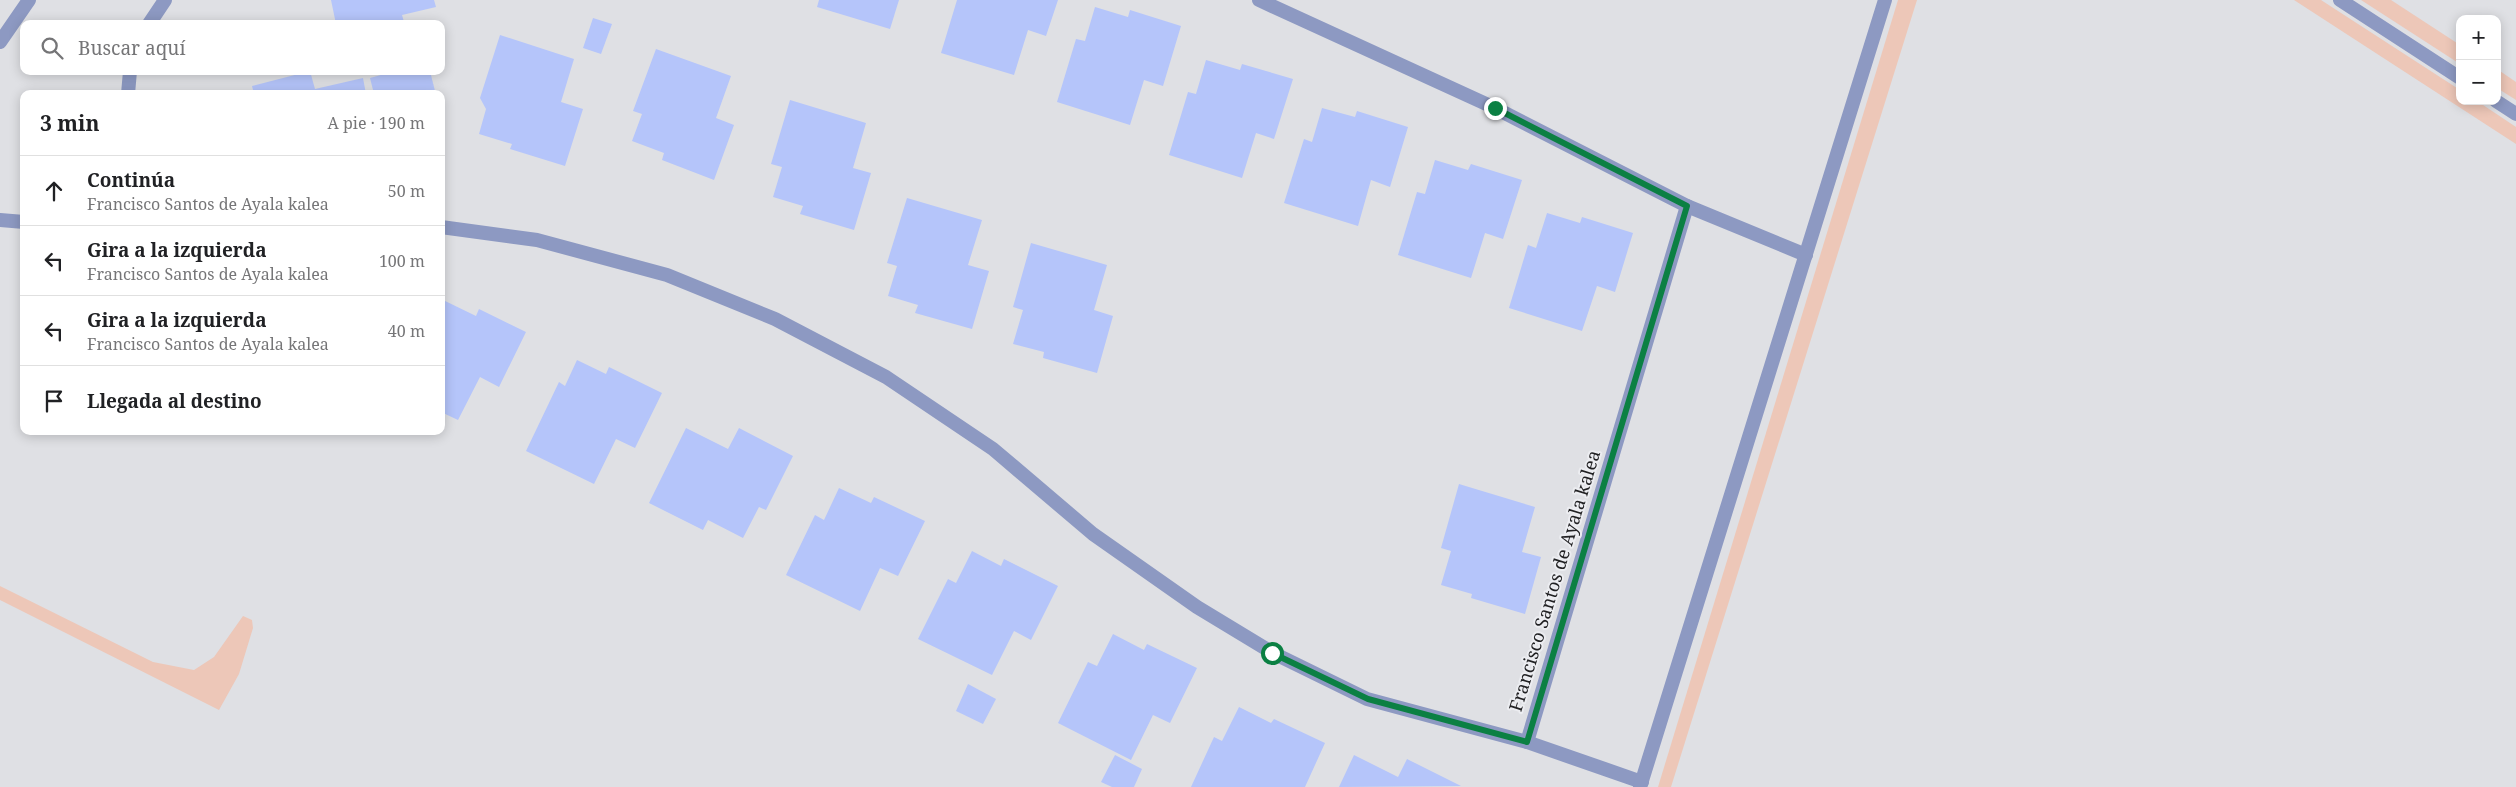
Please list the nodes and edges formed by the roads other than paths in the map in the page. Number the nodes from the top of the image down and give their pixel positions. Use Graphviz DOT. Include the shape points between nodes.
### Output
graph roads {
  1 [pos="29,0"];
  2 [pos="166,0"];
  3 [pos="1259,0"];
  4 [pos="1886,0"];
  5 [pos="2340,0"];
  6 [pos="152,20"];
  7 [pos="0,42"];
  8 [pos="130,75"];
  9 [pos="2456,75"];
  10 [pos="128,90"];
  11 [pos="2501,104"];
  12 [pos="2516,114"];
  13 [pos="1687,206"];
  14 [pos="0,220"];
  15 [pos="20,222"];
  16 [pos="445,228"];
  17 [pos="1806,255"];
  18 [pos="1527,742"];
  19 [pos="1641,784"];
  1 -- 7 [label="street"];
  2 -- 6 [label="street"];
  3 -- 13 [label="street" via="1495,108"];
  4 -- 17 [label="street"];
  5 -- 9 [label="street"];
  8 -- 10 [label="street"];
  11 -- 12 [label="street"];
  13 -- 17 [label="street"];
  13 -- 18 [label="street, Francisco Santos de Ayala kalea"];
  14 -- 15 [label="street"];
  16 -- 18 [label="street, Francisco Santos de Ayala kalea" via="537,240 667,275 776,319 886,377 977,438 1093,534 1197,607 1272,653 1368,699"];
  17 -- 19 [label="street"];
  18 -- 19 [label="street"];
}
